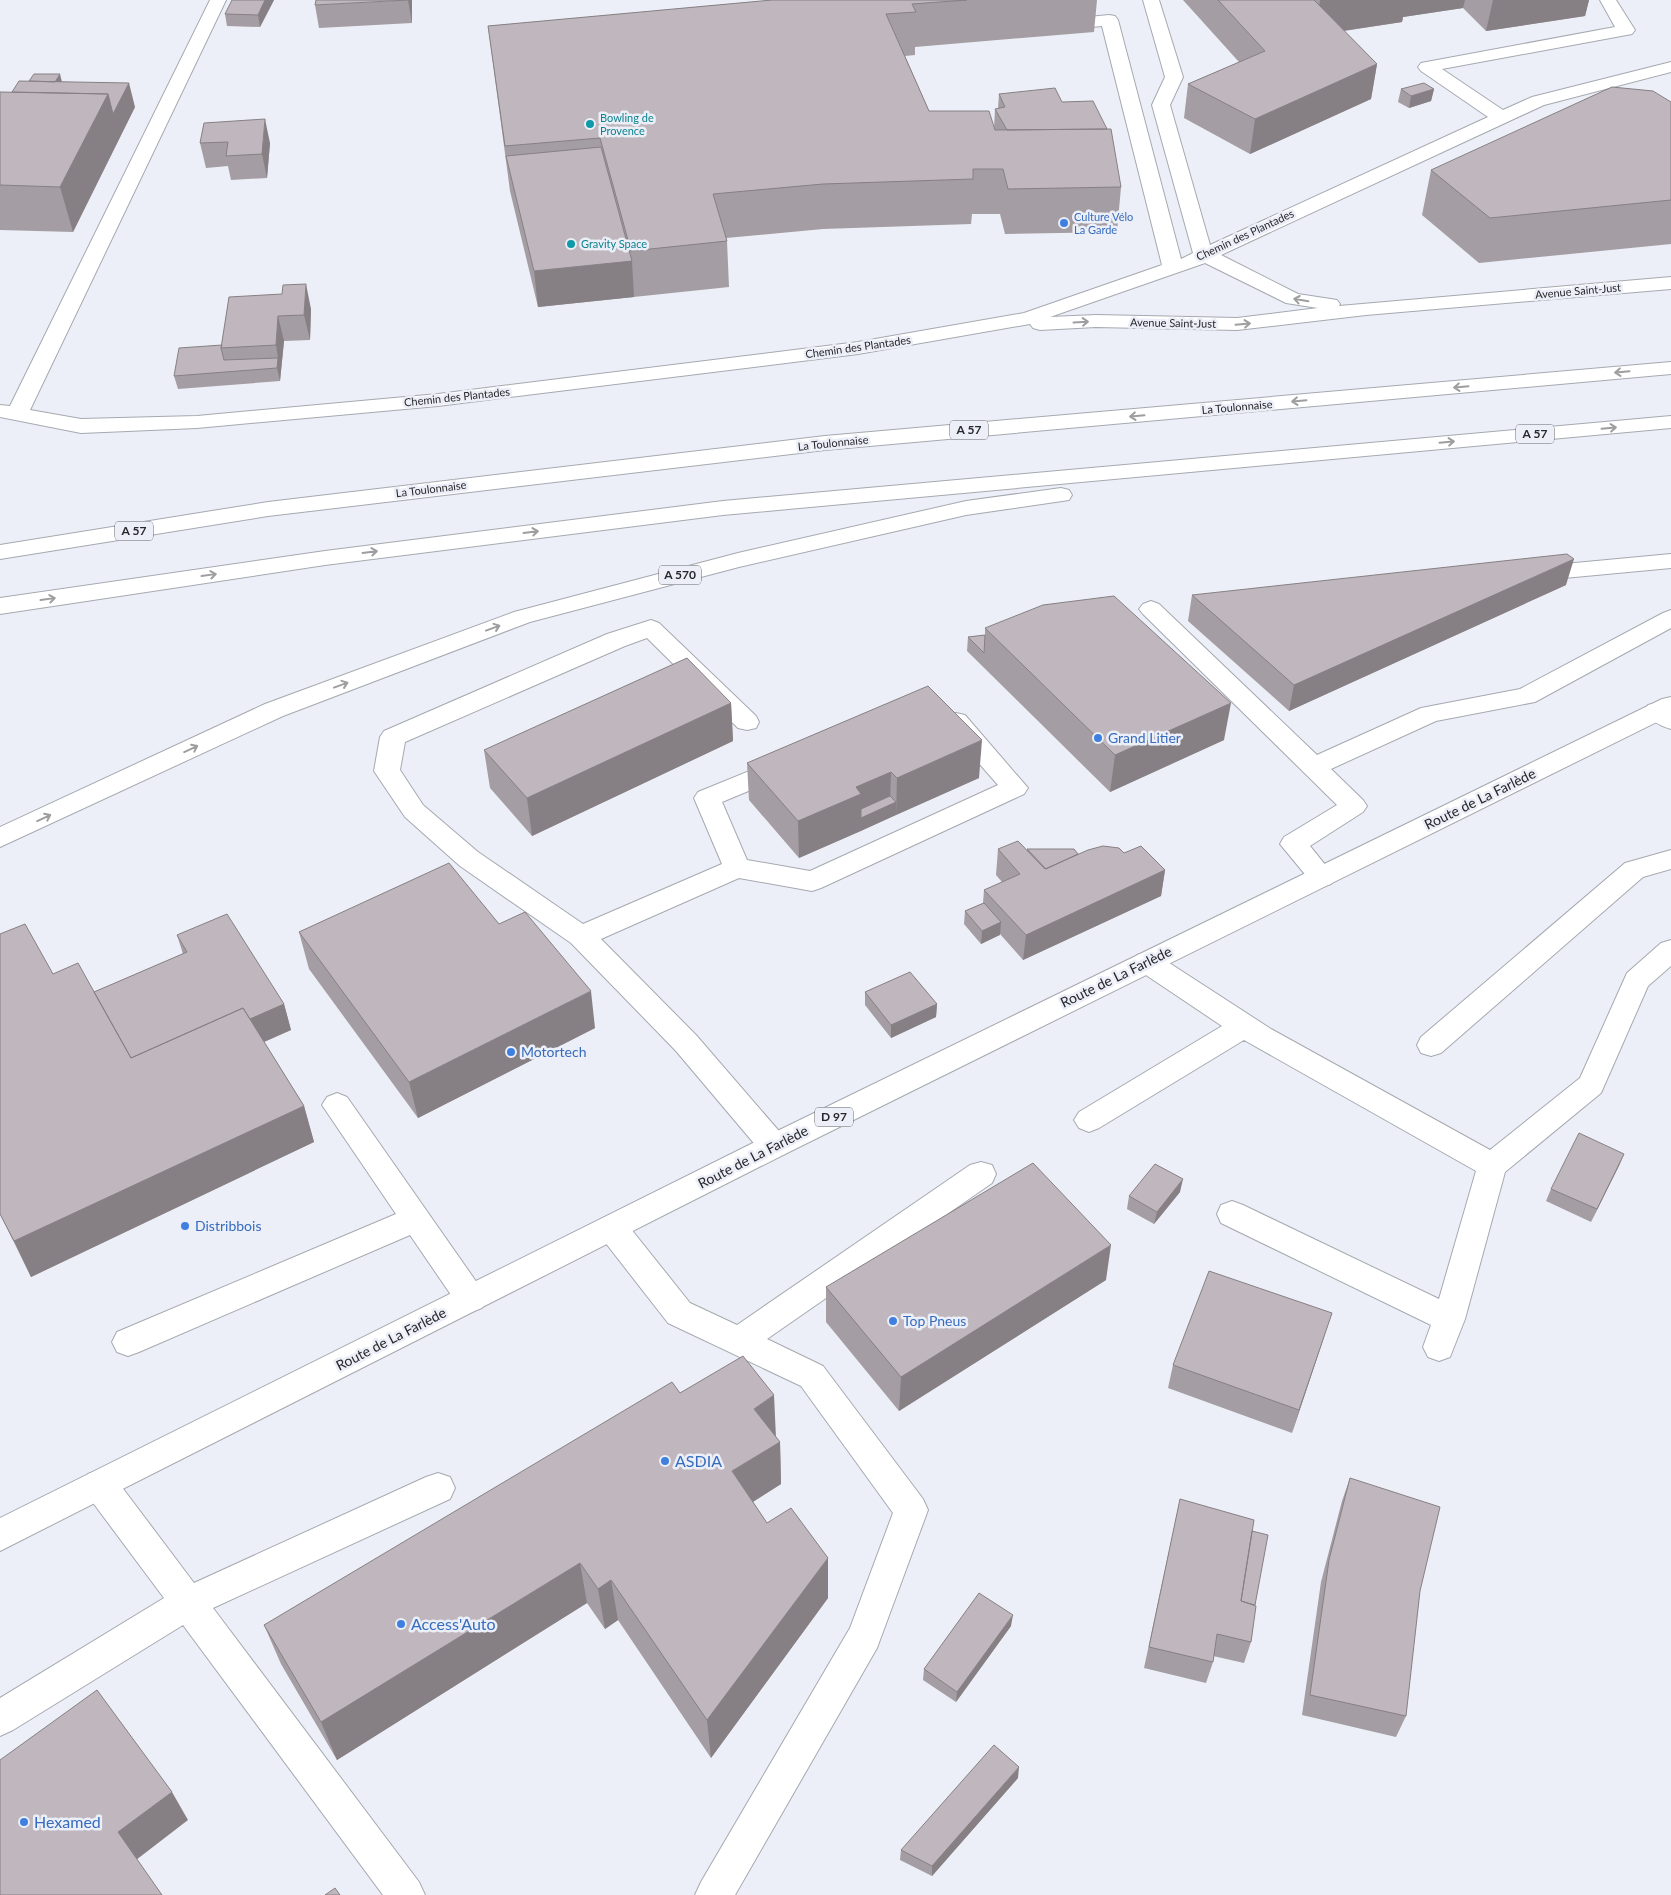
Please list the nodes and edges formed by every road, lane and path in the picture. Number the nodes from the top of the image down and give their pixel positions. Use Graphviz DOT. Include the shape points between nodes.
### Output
graph roads {
  1 [pos="218,0"];
  2 [pos="1151,0"];
  3 [pos="1608,0"];
  4 [pos="1040,26"];
  5 [pos="1671,67"];
  6 [pos="1502,118"];
  7 [pos="1203,254"];
  8 [pos="1173,268"];
  9 [pos="1671,283"];
  10 [pos="1366,309"];
  11 [pos="979,327"];
  12 [pos="1671,368"];
  13 [pos="9,413"];
  14 [pos="1671,422"];
  15 [pos="1399,446"];
  16 [pos="268,509"];
  17 [pos="0,540"];
  18 [pos="0,552"];
  19 [pos="1671,561"];
  20 [pos="1512,576"];
  21 [pos="0,606"];
  22 [pos="1151,609"];
  23 [pos="1671,618"];
  24 [pos="939,702"];
  25 [pos="1666,712"];
  26 [pos="748,722"];
  27 [pos="805,757"];
  28 [pos="1313,766"];
  29 [pos="0,838"];
  30 [pos="1671,859"];
  31 [pos="737,868"];
  32 [pos="1322,877"];
  33 [pos="581,936"];
  34 [pos="1671,950"];
  35 [pos="1147,962"];
  36 [pos="1245,1026"];
  37 [pos="1431,1045"];
  38 [pos="337,1105"];
  39 [pos="1089,1120"];
  40 [pos="774,1146"];
  41 [pos="1492,1166"];
  42 [pos="981,1174"];
  43 [pos="1232,1214"];
  44 [pos="416,1219"];
  45 [pos="612,1228"];
  46 [pos="471,1299"];
  47 [pos="739,1341"];
  48 [pos="128,1342"];
  49 [pos="100,1485"];
  50 [pos="438,1488"];
  51 [pos="0,1535"];
  52 [pos="187,1603"];
  53 [pos="0,1718"];
  54 [pos="406,1895"];
  55 [pos="714,1895"];
  1 -- 13 [label="main road"];
  2 -- 7 [label="main road" via="1174,77 1161,105"];
  3 -- 6 [label="main road" via="1626,30 1427,67"];
  4 -- 8 [label="main road" via="1109,20"];
  5 -- 6 [label="main road, Chemin des Plantades" via="1538,102"];
  6 -- 7 [label="main road, Chemin des Plantades"];
  7 -- 8 [label="main road, Chemin des Plantades"];
  10 -- 7 [label="main road, Avenue Saint-Just, one-way" via="1293,299"];
  8 -- 11 [label="main road, Chemin des Plantades" via="1028,318"];
  9 -- 10 [label="main road, Avenue Saint-Just"];
  11 -- 10 [label="main road, Avenue Saint-Just, one-way" via="1096,321 1237,324"];
  11 -- 13 [label="main road, Chemin des Plantades" via="858,348 438,400 197,422 81,426"];
  12 -- 16 [label="main road, La Toulonnaise / A 57, one-way" via="825,443"];
  15 -- 14 [label="main road, A 57, one-way"];
  21 -- 15 [label="main road, A 57, one-way" via="325,558 723,508"];
  29 -- 15 [label="main road, A 570, one-way" via="274,710 522,617 738,560 966,508"];
  16 -- 17 [label="main road"];
  16 -- 18 [label="main road, La Toulonnaise / A 57"];
  19 -- 20 [label="main road"];
  22 -- 28 [label="main road"];
  23 -- 28 [label="main road" via="1526,696 1430,714"];
  24 -- 31 [label="main road" via="1015,788 812,881"];
  25 -- 32 [label="main road, Route de La Farlède / D 97"];
  26 -- 33 [label="main road" via="651,628 616,640 392,737 387,771 414,811 469,859"];
  27 -- 31 [label="main road" via="707,798"];
  28 -- 32 [label="main road" via="1354,806 1293,844"];
  30 -- 37 [label="main road" via="1634,870"];
  31 -- 33 [label="main road"];
  32 -- 35 [label="main road, Route de La Farlède / D 97"];
  33 -- 40 [label="main road" via="686,1043"];
  34 -- 41 [label="main road" via="1637,980 1591,1085"];
  35 -- 36 [label="main road"];
  35 -- 40 [label="main road, Route de La Farlède / D 97"];
  36 -- 39 [label="main road"];
  36 -- 41 [label="main road"];
  38 -- 44 [label="main road"];
  40 -- 45 [label="main road, Route de La Farlède / D 97"];
  41 -- 43 [label="main road" via="1444,1333"];
  42 -- 47 [label="main road"];
  44 -- 46 [label="main road"];
  44 -- 48 [label="main road"];
  45 -- 46 [label="main road, Route de La Farlède / D 97"];
  45 -- 47 [label="main road" via="679,1313"];
  46 -- 49 [label="main road, Route de La Farlède / D 97"];
  47 -- 55 [label="main road" via="812,1376 910,1510 865,1636"];
  49 -- 51 [label="main road, Route de La Farlède / D 97"];
  49 -- 52 [label="main road"];
  50 -- 52 [label="main road"];
  52 -- 53 [label="main road"];
  52 -- 54 [label="main road"];
}
